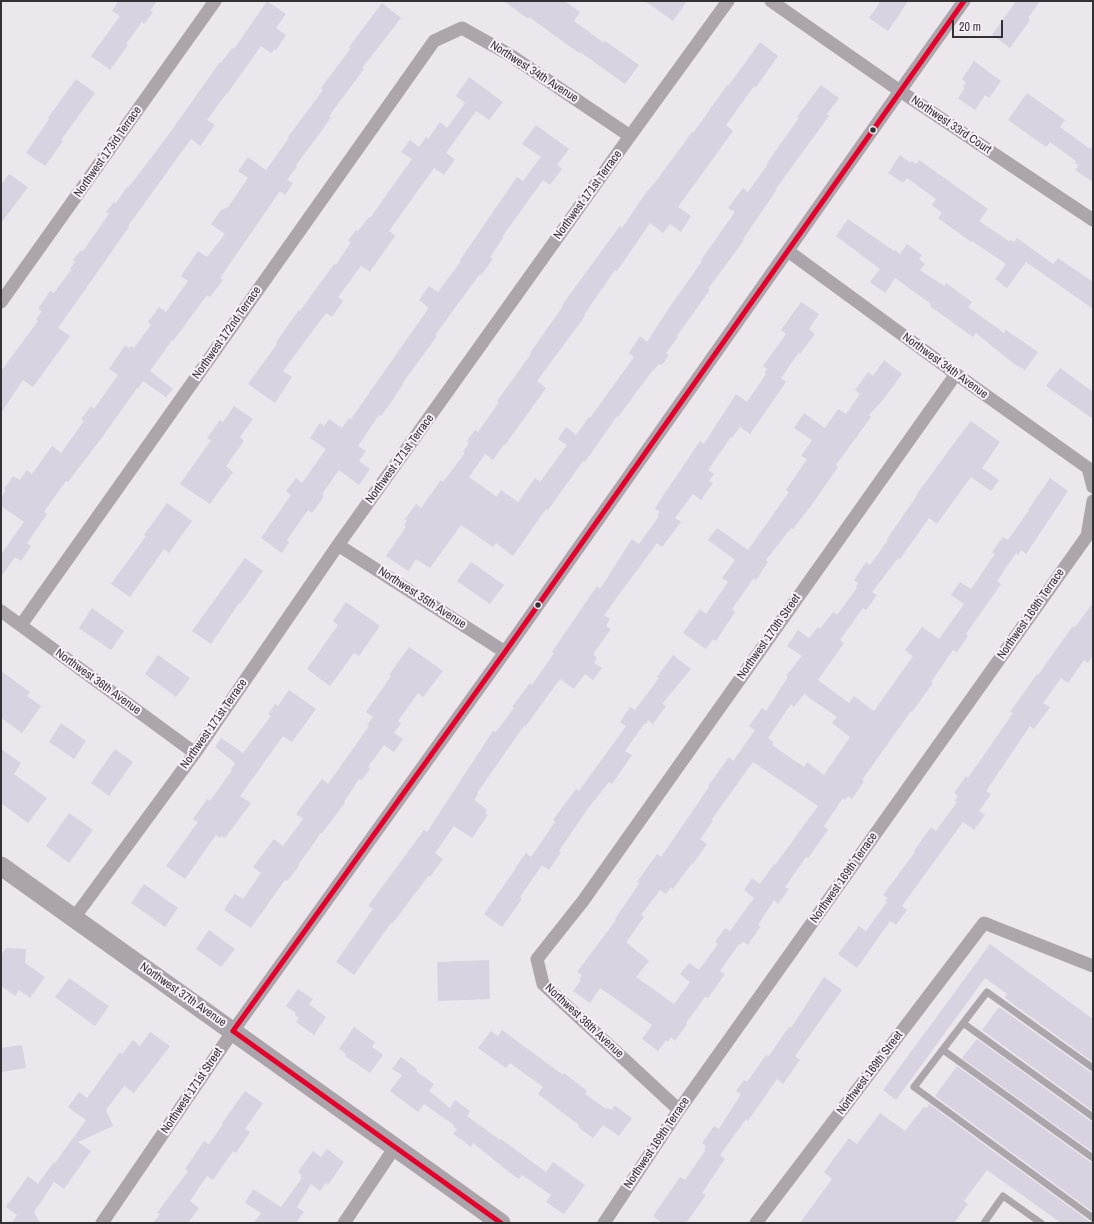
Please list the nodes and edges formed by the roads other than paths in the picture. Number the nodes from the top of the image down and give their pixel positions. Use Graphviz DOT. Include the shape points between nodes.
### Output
graph roads {
  1 [pos="215,1"];
  2 [pos="728,1"];
  3 [pos="771,1"];
  4 [pos="964,1"];
  5 [pos="434,41"];
  6 [pos="900,91"];
  7 [pos="630,136"];
  8 [pos="1093,220"];
  9 [pos="788,251"];
  10 [pos="1,302"];
  11 [pos="956,374"];
  12 [pos="1093,487"];
  13 [pos="1093,501"];
  14 [pos="338,545"];
  15 [pos="1,611"];
  16 [pos="21,625"];
  17 [pos="505,652"];
  18 [pos="195,753"];
  19 [pos="1,866"];
  20 [pos="582,901"];
  21 [pos="74,918"];
  22 [pos="1093,966"];
  23 [pos="963,1023"];
  24 [pos="233,1030"];
  25 [pos="943,1050"];
  26 [pos="1093,1068"];
  27 [pos="680,1110"];
  28 [pos="1093,1117"];
  29 [pos="395,1147"];
  30 [pos="1093,1158"];
  31 [pos="1093,1218"];
  32 [pos="102,1223"];
  33 [pos="344,1223"];
  34 [pos="501,1223"];
  35 [pos="604,1223"];
  36 [pos="756,1223"];
  37 [pos="984,1223"];
  38 [pos="1041,1223"];
  1 -- 10 [label="street, Northwest 173rd Terrace"];
  2 -- 7 [label="street, Northwest 171st Terrace"];
  3 -- 6 [label="street, Northwest 33rd Court"];
  4 -- 6 [label="street, Northwest 171st Street"];
  5 -- 7 [label="street, Northwest 34th Avenue" via="462,28 510,55"];
  5 -- 16 [label="street, Northwest 172nd Terrace"];
  6 -- 8 [label="street, Northwest 33rd Court"];
  6 -- 9 [label="street, Northwest 171st Street"];
  7 -- 14 [label="street, Northwest 171st Terrace"];
  9 -- 11 [label="street, Northwest 34th Avenue"];
  9 -- 17 [label="street, Northwest 171st Street"];
  11 -- 12 [label="street, Northwest 34th Avenue" via="1088,468"];
  11 -- 20 [label="street, Northwest 170th Street"];
  13 -- 27 [label="street, Northwest 169th Terrace" via="1087,536"];
  14 -- 17 [label="street, Northwest 35th Avenue"];
  14 -- 18 [label="street, Northwest 171st Terrace"];
  15 -- 16 [label="street, Northwest 36th Avenue"];
  16 -- 18 [label="street, Northwest 36th Avenue"];
  17 -- 24 [label="street, Northwest 171st Street"];
  18 -- 21 [label="street, Northwest 171st Terrace"];
  19 -- 21 [label="main road, Northwest 37th Avenue"];
  20 -- 27 [label="street, Northwest 36th Avenue" via="537,959 544,984"];
  21 -- 24 [label="main road, Northwest 37th Avenue"];
  22 -- 36 [label="street, Northwest 169th Street" via="984,922"];
  23 -- 25 [label="lane"];
  23 -- 26 [label="lane" via="986,992"];
  23 -- 28 [label="lane"];
  24 -- 29 [label="main road, Northwest 37th Avenue"];
  24 -- 32 [label="street, Northwest 171st Street"];
  25 -- 30 [label="lane"];
  25 -- 31 [label="lane" via="914,1088"];
  27 -- 35 [label="street, Northwest 169th Terrace"];
  29 -- 33 [label="street"];
  29 -- 34 [label="main road, Northwest 37th Avenue"];
  37 -- 38 [label="lane" via="1003,1196"];
}
